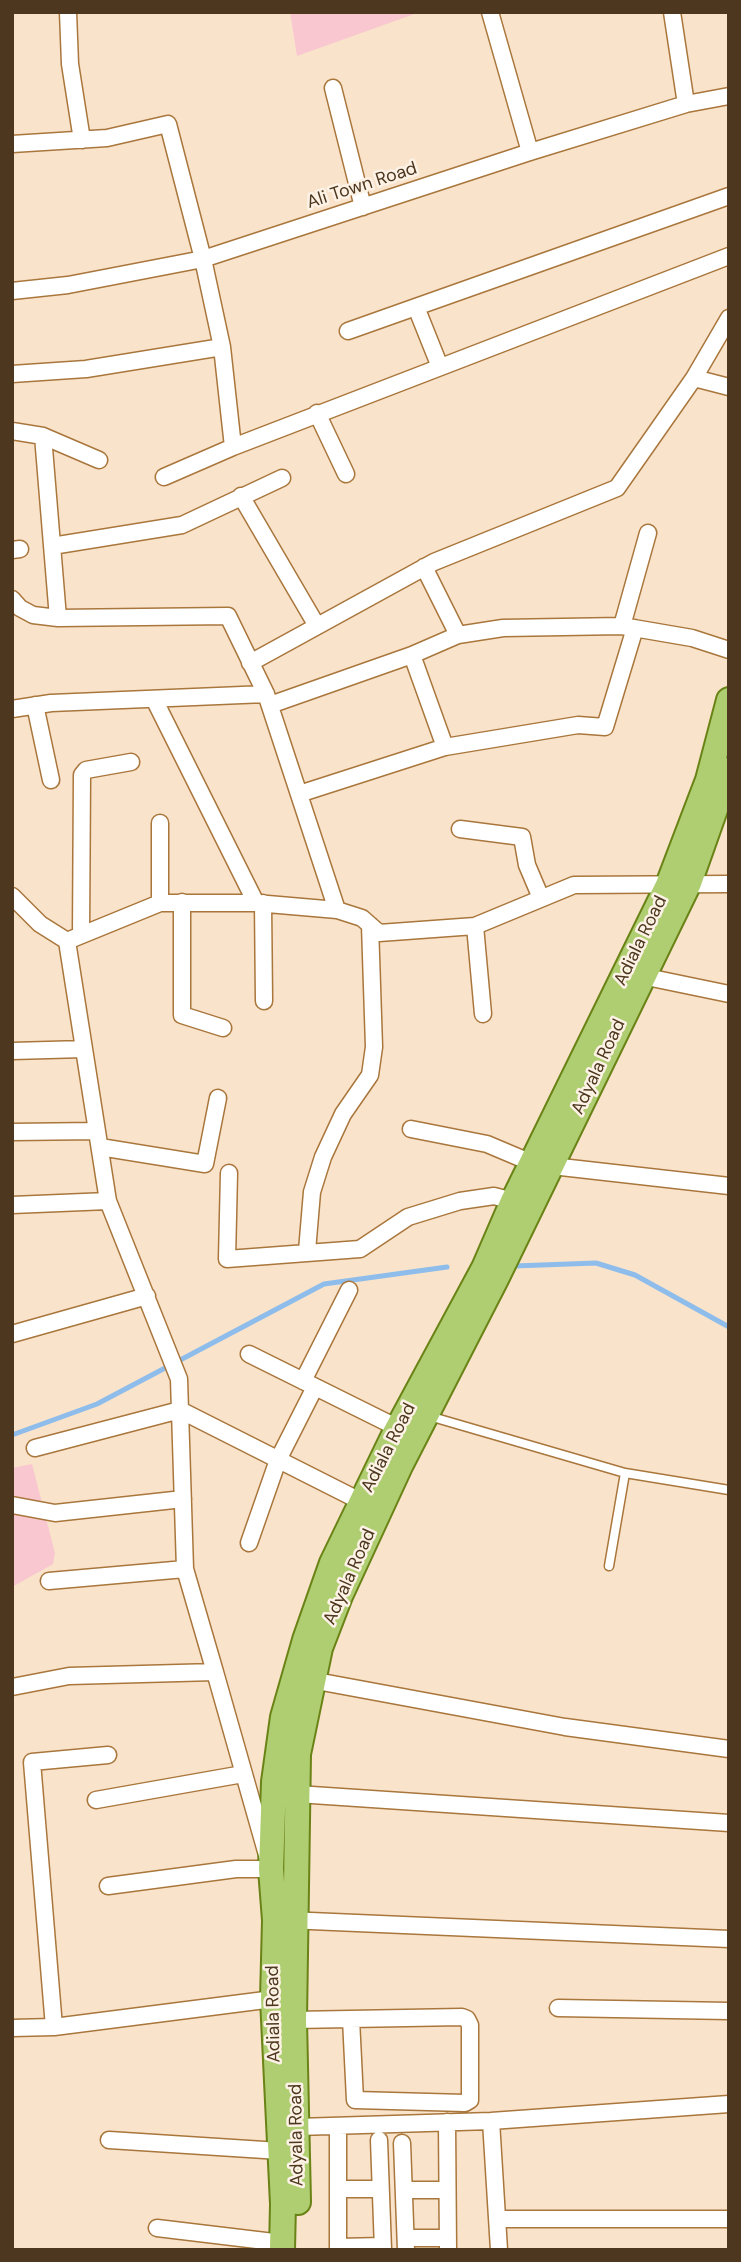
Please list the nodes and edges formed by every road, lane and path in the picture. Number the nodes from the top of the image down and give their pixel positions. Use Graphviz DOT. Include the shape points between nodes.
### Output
graph roads {
  1 [pos="68,12"];
  2 [pos="490,12"];
  3 [pos="672,12"];
  4 [pos="333,88"];
  5 [pos="729,96"];
  6 [pos="686,104"];
  7 [pos="82,139"];
  8 [pos="12,144"];
  9 [pos="530,152"];
  10 [pos="729,196"];
  11 [pos="363,206"];
  12 [pos="729,256"];
  13 [pos="203,260"];
  14 [pos="12,291"];
  15 [pos="416,307"];
  16 [pos="729,318"];
  17 [pos="348,331"];
  18 [pos="222,347"];
  19 [pos="440,367"];
  20 [pos="12,374"];
  21 [pos="694,378"];
  22 [pos="729,387"];
  23 [pos="317,413"];
  24 [pos="12,430"];
  25 [pos="43,436"];
  26 [pos="233,447"];
  27 [pos="99,460"];
  28 [pos="346,474"];
  29 [pos="164,477"];
  30 [pos="282,478"];
  31 [pos="242,496"];
  32 [pos="648,534"];
  33 [pos="52,546"];
  34 [pos="424,567"];
  35 [pos="12,599"];
  36 [pos="58,618"];
  37 [pos="317,626"];
  38 [pos="628,627"];
  39 [pos="458,635"];
  40 [pos="729,650"];
  41 [pos="412,655"];
  42 [pos="250,663"];
  43 [pos="154,699"];
  44 [pos="268,700"];
  45 [pos="729,700"];
  46 [pos="35,705"];
  47 [pos="12,709"];
  48 [pos="445,747"];
  49 [pos="131,762"];
  50 [pos="729,771"];
  51 [pos="51,780"];
  52 [pos="299,794"];
  53 [pos="160,823"];
  54 [pos="460,829"];
  55 [pos="679,884"];
  56 [pos="729,884"];
  57 [pos="12,896"];
  58 [pos="541,898"];
  59 [pos="182,902"];
  60 [pos="160,903"];
  61 [pos="259,903"];
  62 [pos="337,910"];
  63 [pos="370,925"];
  64 [pos="475,926"];
  65 [pos="74,938"];
  66 [pos="642,976"];
  67 [pos="729,994"];
  68 [pos="264,1000"];
  69 [pos="483,1014"];
  70 [pos="223,1028"];
  71 [pos="84,1049"];
  72 [pos="12,1051"];
  73 [pos="218,1098"];
  74 [pos="411,1129"];
  75 [pos="12,1132"];
  76 [pos="99,1139"];
  77 [pos="542,1164"];
  78 [pos="229,1173"];
  79 [pos="729,1186"];
  80 [pos="108,1201"];
  81 [pos="513,1201"];
  82 [pos="12,1205"];
  83 [pos="307,1251"];
  84 [pos="349,1290"];
  85 [pos="147,1296"];
  86 [pos="12,1334"];
  87 [pos="249,1354"];
  88 [pos="309,1384"];
  89 [pos="180,1410"];
  90 [pos="413,1427"];
  91 [pos="36,1448"];
  92 [pos="278,1460"];
  93 [pos="625,1473"];
  94 [pos="729,1490"];
  95 [pos="183,1499"];
  96 [pos="12,1505"];
  97 [pos="370,1506"];
  98 [pos="249,1543"];
  99 [pos="609,1566"];
  100 [pos="185,1569"];
  101 [pos="49,1581"];
  102 [pos="215,1672"];
  103 [pos="311,1680"];
  104 [pos="12,1687"];
  105 [pos="729,1749"];
  106 [pos="108,1755"];
  107 [pos="243,1774"];
  108 [pos="297,1794"];
  109 [pos="96,1800"];
  110 [pos="729,1823"];
  111 [pos="271,1869"];
  112 [pos="108,1886"];
  113 [pos="286,1920"];
  114 [pos="729,1939"];
  115 [pos="273,1999"];
  116 [pos="558,2008"];
  117 [pos="729,2011"];
  118 [pos="351,2019"];
  119 [pos="294,2020"];
  120 [pos="54,2027"];
  121 [pos="12,2028"];
  122 [pos="729,2104"];
  123 [pos="491,2121"];
  124 [pos="447,2122"];
  125 [pos="338,2126"];
  126 [pos="285,2137"];
  127 [pos="109,2140"];
  128 [pos="379,2140"];
  129 [pos="402,2143"];
  130 [pos="338,2189"];
  131 [pos="380,2189"];
  132 [pos="404,2190"];
  133 [pos="447,2190"];
  134 [pos="499,2219"];
  135 [pos="729,2219"];
  136 [pos="157,2228"];
  137 [pos="406,2244"];
  138 [pos="448,2244"];
  139 [pos="287,2248"];
  140 [pos="338,2248"];
  141 [pos="383,2248"];
  142 [pos="499,2250"];
  1 -- 7 [label="street"];
  2 -- 9 [label="street"];
  3 -- 6 [label="street"];
  4 -- 11 [label="street"];
  5 -- 6 [label="street, Ali Town Road"];
  6 -- 9 [label="street, Ali Town Road"];
  7 -- 8 [label="street"];
  7 -- 13 [label="street" via="168,124"];
  9 -- 11 [label="street, Ali Town Road"];
  10 -- 15 [label="street"];
  11 -- 13 [label="street, Ali Town Road"];
  12 -- 19 [label="street"];
  13 -- 14 [label="street, Ali Town Road"];
  13 -- 18 [label="street"];
  15 -- 17 [label="street"];
  15 -- 19 [label="street"];
  16 -- 21 [label="street"];
  18 -- 20 [label="street" via="86,369"];
  18 -- 26 [label="street"];
  19 -- 23 [label="street"];
  21 -- 22 [label="street"];
  21 -- 34 [label="street" via="617,488"];
  23 -- 26 [label="street"];
  23 -- 28 [label="street"];
  24 -- 25 [label="street"];
  25 -- 27 [label="street"];
  25 -- 33 [label="street"];
  26 -- 29 [label="street"];
  30 -- 31 [label="street"];
  31 -- 33 [label="street" via="182,525"];
  31 -- 37 [label="street"];
  32 -- 38 [label="street"];
  33 -- 36 [label="street"];
  34 -- 37 [label="street"];
  34 -- 39 [label="street"];
  35 -- 36 [label="street" via="33,615"];
  36 -- 42 [label="street" via="228,616"];
  37 -- 42 [label="street"];
  38 -- 39 [label="street" via="503,628"];
  38 -- 40 [label="street"];
  38 -- 48 [label="street" via="605,727 578,725"];
  39 -- 41 [label="street"];
  41 -- 44 [label="street"];
  41 -- 48 [label="street"];
  42 -- 44 [label="street"];
  43 -- 44 [label="street"];
  43 -- 46 [label="street"];
  43 -- 61 [label="street"];
  44 -- 52 [label="street"];
  45 -- 55 [label="main road, Adiala Road"];
  46 -- 47 [label="street"];
  46 -- 51 [label="street"];
  48 -- 52 [label="street"];
  49 -- 65 [label="street" via="86,770 82,775"];
  50 -- 55 [label="main road, Adyala Road"];
  52 -- 62 [label="street"];
  53 -- 60 [label="street"];
  54 -- 58 [label="street" via="522,837 527,865"];
  55 -- 56 [label="street"];
  55 -- 58 [label="street" via="574,885"];
  55 -- 66 [label="main road, Adyala Road"];
  55 -- 77 [label="main road, Adiala Road"];
  57 -- 65 [label="street" via="40,924"];
  58 -- 64 [label="street"];
  59 -- 60 [label="street"];
  59 -- 61 [label="street"];
  59 -- 70 [label="street" via="182,1015"];
  60 -- 65 [label="street"];
  61 -- 62 [label="street"];
  61 -- 68 [label="street"];
  62 -- 63 [label="street"];
  63 -- 64 [label="street" via="379,933"];
  63 -- 83 [label="street" via="374,1047 370,1074 343,1114 323,1157 312,1192"];
  64 -- 69 [label="street"];
  65 -- 71 [label="street"];
  66 -- 67 [label="street"];
  66 -- 77 [label="main road, Adyala Road"];
  71 -- 72 [label="street"];
  71 -- 76 [label="street"];
  73 -- 76 [label="street" via="205,1164"];
  74 -- 77 [label="street" via="487,1144"];
  75 -- 76 [label="street"];
  76 -- 80 [label="street"];
  77 -- 79 [label="street"];
  77 -- 81 [label="main road, Adiala Road"];
  77 -- 90 [label="main road, Adyala Road"];
  78 -- 83 [label="street" via="227,1259"];
  80 -- 82 [label="street"];
  80 -- 85 [label="street"];
  81 -- 83 [label="street" via="494,1196 460,1201 408,1217 360,1249"];
  81 -- 90 [label="main road, Adiala Road"];
  84 -- 88 [label="street"];
  85 -- 86 [label="street"];
  85 -- 89 [label="street" via="176,1370"];
  87 -- 88 [label="street"];
  88 -- 90 [label="street"];
  88 -- 92 [label="street"];
  89 -- 91 [label="street"];
  89 -- 92 [label="street"];
  89 -- 95 [label="street"];
  90 -- 93 [label="lane"];
  90 -- 97 [label="main road, Adiala Road"];
  92 -- 97 [label="street"];
  92 -- 98 [label="street"];
  93 -- 94 [label="lane"];
  93 -- 99 [label="lane"];
  95 -- 96 [label="street" via="55,1513"];
  95 -- 100 [label="street"];
  97 -- 103 [label="main road, Adyala Road"];
  97 -- 111 [label="main road, Adiala Road" via="332,1563 283,1717 274,1782"];
  100 -- 101 [label="street"];
  100 -- 102 [label="street"];
  102 -- 104 [label="street" via="69,1676"];
  102 -- 107 [label="street"];
  103 -- 105 [label="street" via="565,1727"];
  103 -- 108 [label="main road, Adyala Road" via="298,1754"];
  106 -- 120 [label="street" via="32,1762"];
  107 -- 109 [label="street"];
  107 -- 111 [label="street"];
  108 -- 110 [label="street"];
  108 -- 113 [label="main road, Adyala Road"];
  111 -- 112 [label="street" via="236,1869"];
  111 -- 113 [label="main road, Adiala Road"];
  113 -- 114 [label="street"];
  113 -- 115 [label="main road, Adiala Road"];
  113 -- 119 [label="main road, Adyala Road"];
  115 -- 120 [label="street"];
  115 -- 126 [label="main road, Adiala Road"];
  116 -- 117 [label="street"];
  118 -- 118 [label="street" via="467,2019 470,2100 355,2100"];
  118 -- 119 [label="street"];
  119 -- 126 [label="main road, Adyala Road"];
  120 -- 121 [label="street"];
  122 -- 123 [label="street"];
  123 -- 124 [label="street"];
  123 -- 134 [label="street"];
  124 -- 125 [label="street"];
  124 -- 133 [label="street"];
  125 -- 126 [label="street"];
  125 -- 130 [label="street"];
  126 -- 127 [label="street"];
  126 -- 139 [label="main road, Adiala Road"];
  128 -- 131 [label="street"];
  129 -- 132 [label="street"];
  130 -- 131 [label="street"];
  130 -- 140 [label="street"];
  131 -- 141 [label="street"];
  132 -- 133 [label="street"];
  132 -- 137 [label="street"];
  133 -- 138 [label="street"];
  134 -- 135 [label="street"];
  134 -- 142 [label="street"];
  136 -- 139 [label="street"];
  137 -- 138 [label="street"];
  140 -- 141 [label="street"];
}
